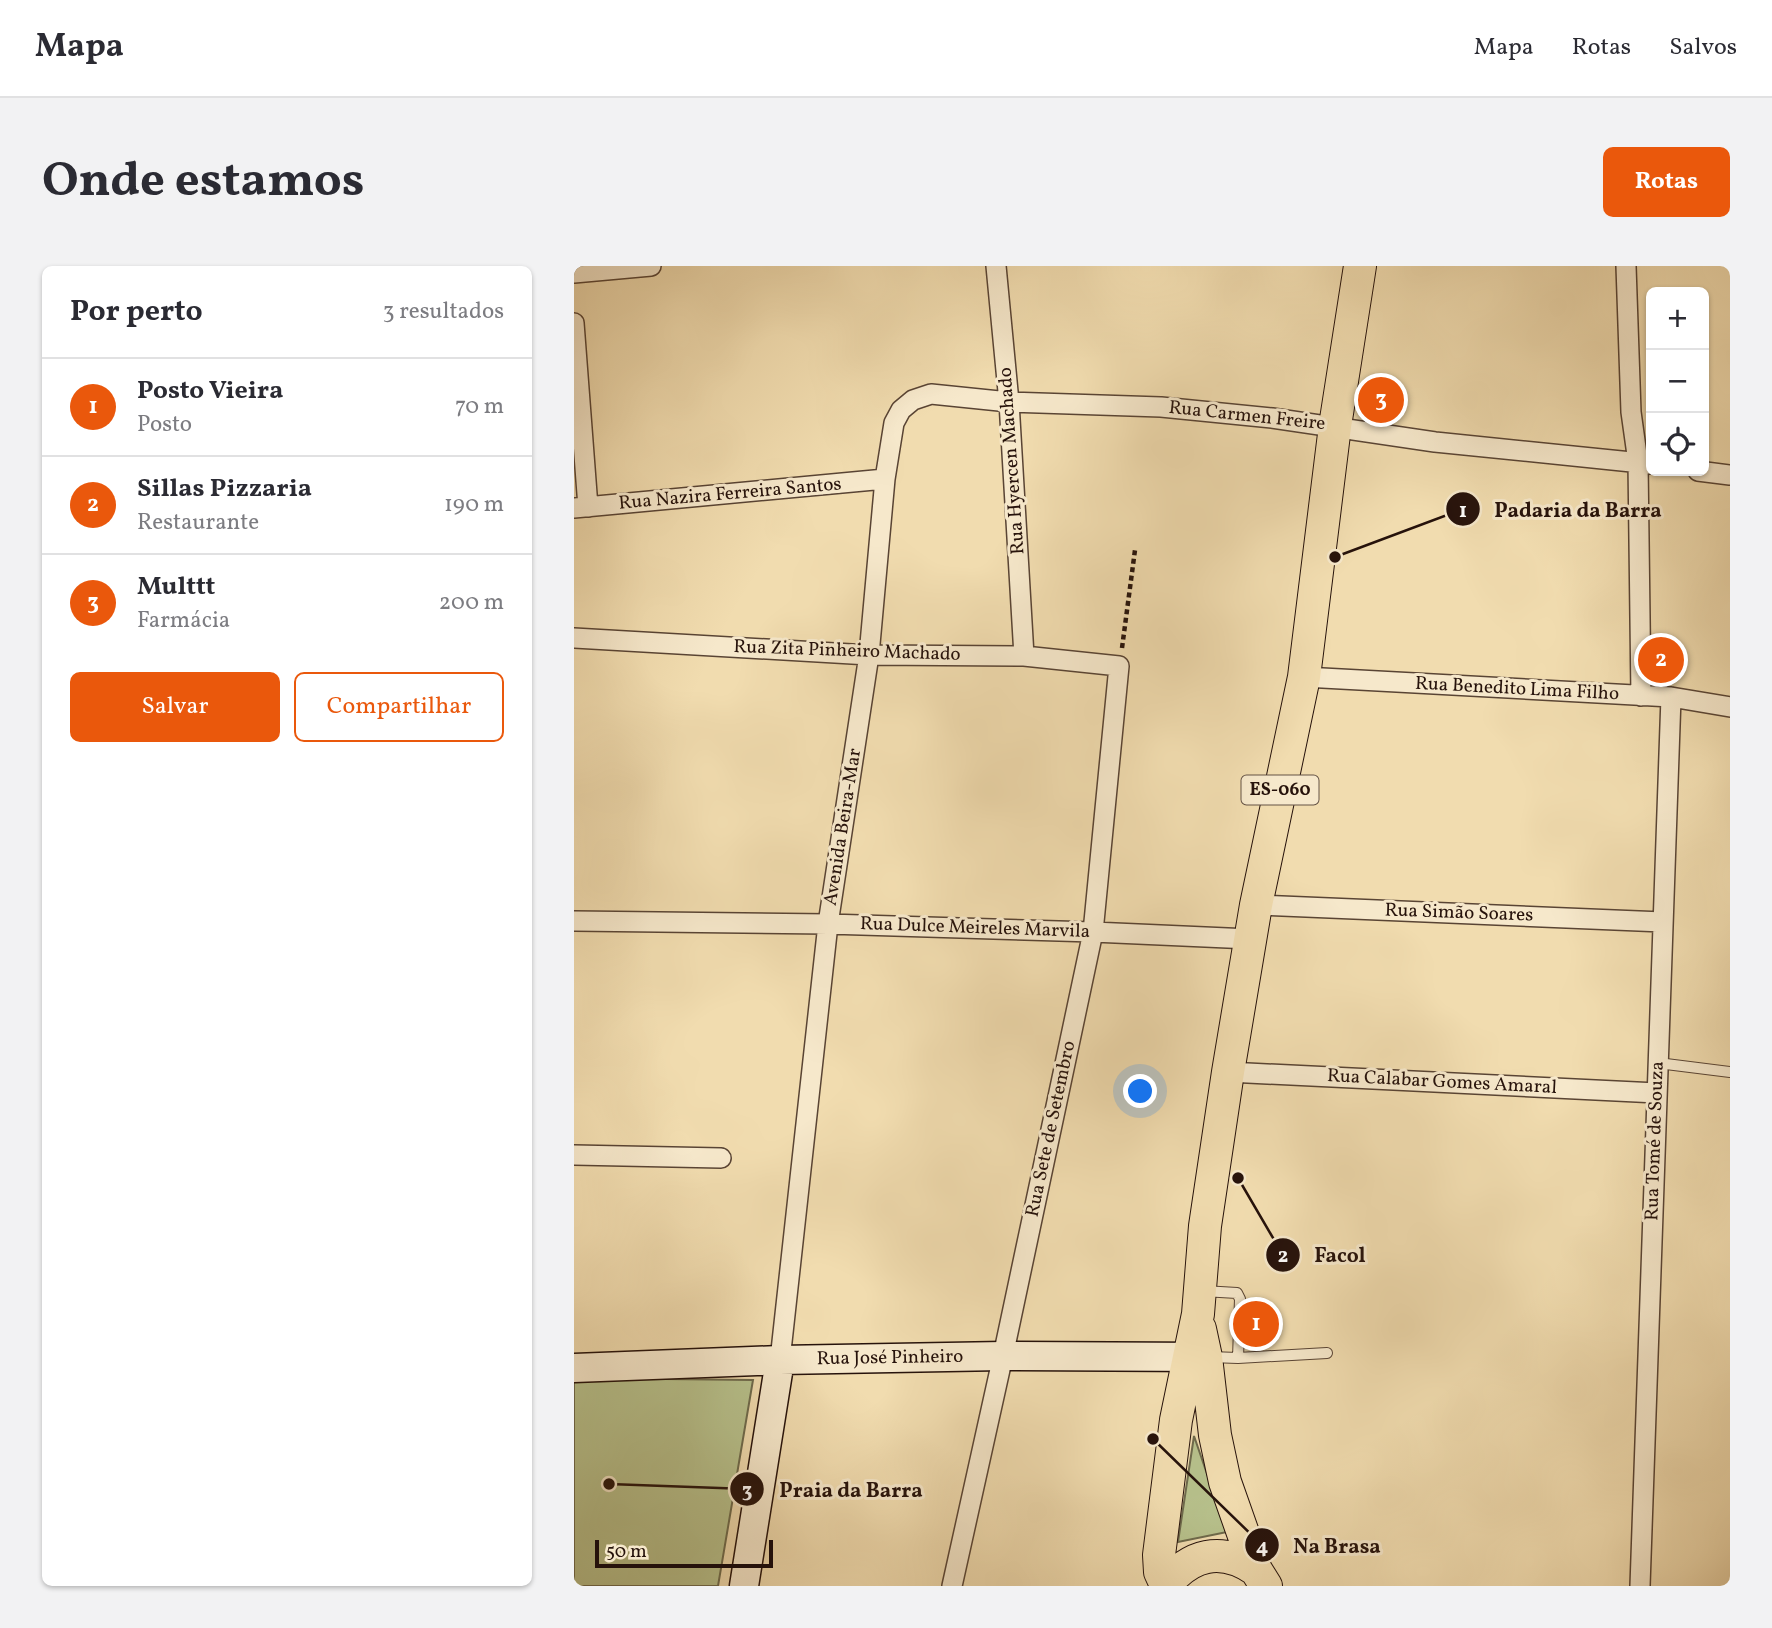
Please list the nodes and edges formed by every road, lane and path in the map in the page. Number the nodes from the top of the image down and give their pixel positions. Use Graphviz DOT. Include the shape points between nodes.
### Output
graph roads {
  1 [pos="651,266"];
  2 [pos="996,266"];
  3 [pos="1360,266"];
  4 [pos="1626,266"];
  5 [pos="574,273"];
  6 [pos="574,323"];
  7 [pos="1009,402"];
  8 [pos="1335,426"];
  9 [pos="1645,463"];
  10 [pos="1709,472"];
  11 [pos="1730,475"];
  12 [pos="885,479"];
  13 [pos="581,508"];
  14 [pos="1135,550"];
  15 [pos="574,638"];
  16 [pos="869,655"];
  17 [pos="1024,656"];
  18 [pos="1119,666"];
  19 [pos="1304,677"];
  20 [pos="1642,696"];
  21 [pos="1671,697"];
  22 [pos="1730,707"];
  23 [pos="1256,905"];
  24 [pos="574,921"];
  25 [pos="1663,922"];
  26 [pos="828,924"];
  27 [pos="1093,932"];
  28 [pos="1250,939"];
  29 [pos="1658,1063"];
  30 [pos="1228,1072"];
  31 [pos="1730,1072"];
  32 [pos="1657,1093"];
  33 [pos="574,1155"];
  34 [pos="721,1158"];
  35 [pos="1199,1303"];
  36 [pos="1327,1353"];
  37 [pos="1003,1356"];
  38 [pos="1197,1357"];
  39 [pos="1238,1358"];
  40 [pos="780,1360"];
  41 [pos="574,1368"];
  42 [pos="1261,1578"];
  43 [pos="744,1586"];
  44 [pos="952,1586"];
  45 [pos="1166,1586"];
  46 [pos="1640,1586"];
  1 -- 5 [label="street"];
  2 -- 7 [label="street, Rua Hyercen Machado"];
  3 -- 8 [label="main road, ES-060"];
  4 -- 9 [label="street" via="1631,411"];
  6 -- 13 [label="street"];
  7 -- 8 [label="street, Rua Carmen Freire" via="1161,407"];
  7 -- 12 [label="street, Avenida Beira-Mar" via="932,394 913,400 894,423"];
  7 -- 17 [label="street, Rua Hyercen Machado"];
  8 -- 9 [label="street, Rua Carmen Freire" via="1435,442"];
  8 -- 19 [label="main road, ES-060"];
  9 -- 20 [label="street"];
  10 -- 11 [label="street"];
  12 -- 13 [label="street, Rua Nazira Ferreira Santos"];
  12 -- 16 [label="street, Avenida Beira-Mar"];
  14 -- 18 [label="path"];
  15 -- 16 [label="street, Rua Zita Pinheiro Machado"];
  16 -- 17 [label="street, Rua Zita Pinheiro Machado"];
  16 -- 26 [label="street, Avenida Beira-Mar"];
  17 -- 18 [label="street, Rua Zita Pinheiro Machado"];
  18 -- 27 [label="street, Rua Sete de Setembro"];
  19 -- 20 [label="street, Rua Benedito Lima Filho"];
  19 -- 23 [label="main road, ES-060"];
  20 -- 21 [label="street, Rua Benedito Lima Filho"];
  21 -- 22 [label="street, Rua Benedito Lima Filho"];
  21 -- 25 [label="street, Rua Tomé de Souza"];
  23 -- 25 [label="street, Rua Simão Soares"];
  23 -- 28 [label="main road, ES-060"];
  24 -- 26 [label="street, Rua Dulce Meireles Marvila"];
  25 -- 29 [label="street, Rua Tomé de Souza"];
  26 -- 27 [label="street, Rua Dulce Meireles Marvila"];
  26 -- 40 [label="street, Avenida Beira-Mar"];
  27 -- 28 [label="street, Rua Dulce Meireles Marvila"];
  27 -- 37 [label="street, Rua Sete de Setembro"];
  28 -- 30 [label="main road, ES-060"];
  29 -- 31 [label="lane"];
  29 -- 32 [label="street, Rua Tomé de Souza"];
  30 -- 32 [label="street, Rua Calabar Gomes Amaral"];
  30 -- 35 [label="main road, ES-060" via="1205,1226"];
  32 -- 46 [label="street, Rua Tomé de Souza"];
  33 -- 34 [label="street"];
  35 -- 38 [label="main road, ES-060"];
  35 -- 39 [label="lane" via="1237,1293"];
  36 -- 39 [label="lane"];
  37 -- 38 [label="street, Rua José Pinheiro"];
  37 -- 40 [label="street, Rua José Pinheiro"];
  37 -- 44 [label="street, Rua Sete de Setembro"];
  38 -- 39 [label="lane"];
  38 -- 42 [label="main road, ES-060" via="1225,1482"];
  38 -- 45 [label="main road, ES-060" via="1176,1420 1159,1555"];
  40 -- 41 [label="street, Rua José Pinheiro"];
  40 -- 43 [label="street"];
  42 -- 45 [label="main road, ES-060" via="1243,1562 1214,1555 1186,1565"];
}
